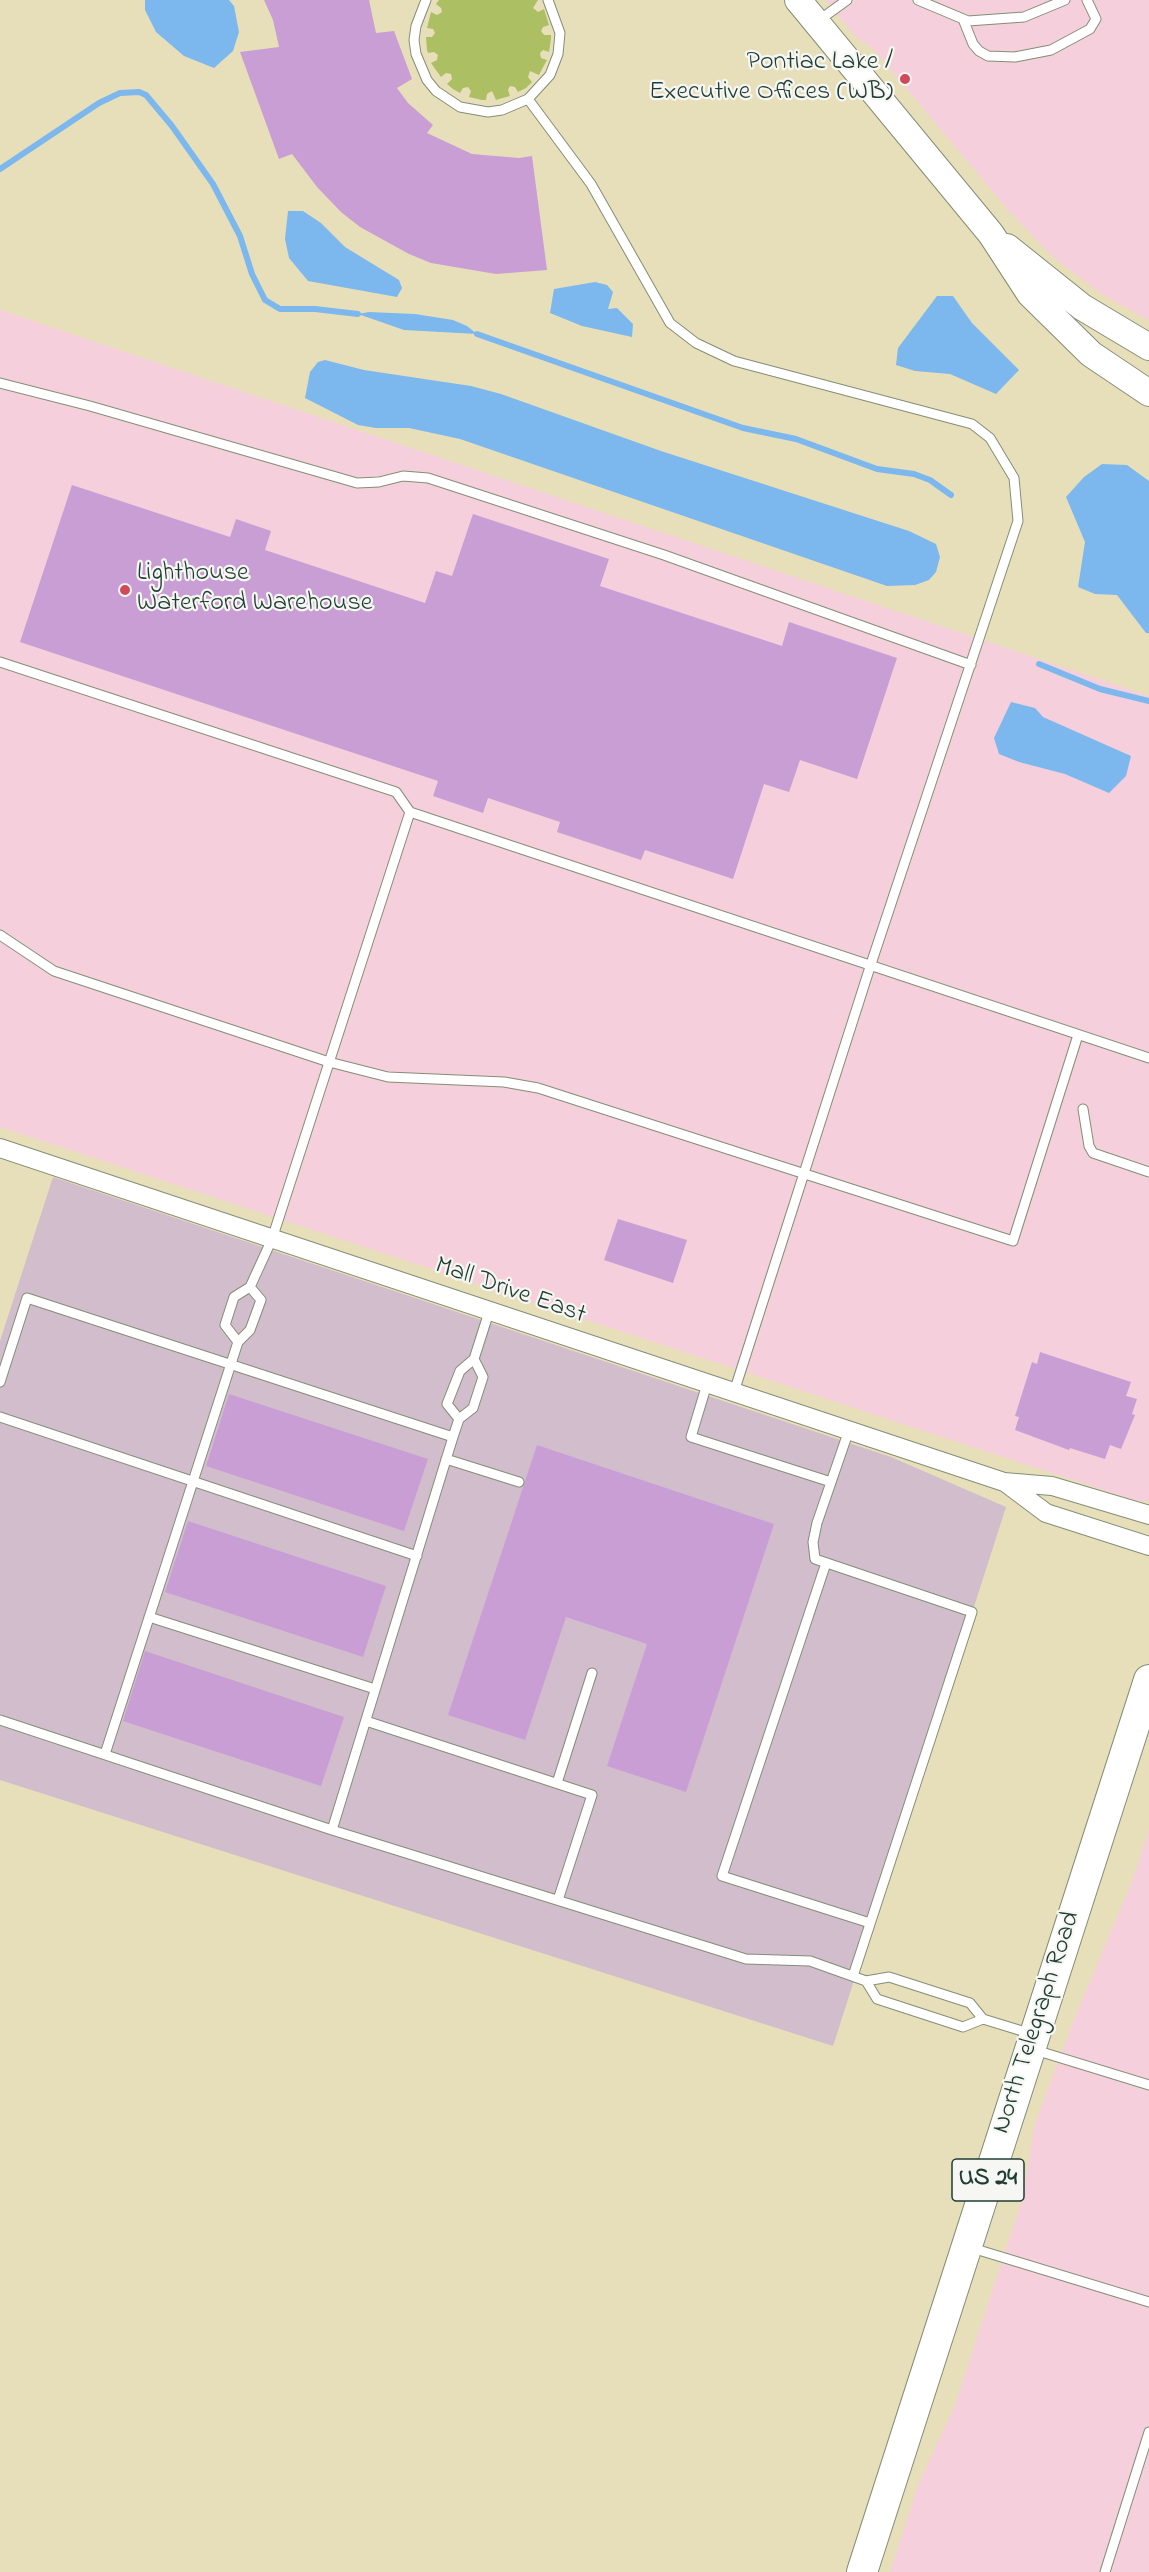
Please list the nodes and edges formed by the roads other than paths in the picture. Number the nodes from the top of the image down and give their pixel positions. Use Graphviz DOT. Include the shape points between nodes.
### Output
graph roads {
  1 [pos="426,0"];
  2 [pos="798,0"];
  3 [pos="847,0"];
  4 [pos="918,0"];
  5 [pos="1065,0"];
  6 [pos="1087,0"];
  7 [pos="550,1"];
  8 [pos="963,19"];
  9 [pos="816,22"];
  10 [pos="528,99"];
  11 [pos="990,234"];
  12 [pos="1149,347"];
  13 [pos="0,383"];
  14 [pos="1149,393"];
  15 [pos="0,663"];
  16 [pos="971,664"];
  17 [pos="410,812"];
  18 [pos="0,935"];
  19 [pos="870,967"];
  20 [pos="1077,1035"];
  21 [pos="1149,1059"];
  22 [pos="329,1062"];
  23 [pos="1083,1109"];
  24 [pos="0,1148"];
  25 [pos="1149,1172"];
  26 [pos="804,1175"];
  27 [pos="272,1239"];
  28 [pos="250,1287"];
  29 [pos="489,1312"];
  30 [pos="238,1342"];
  31 [pos="474,1359"];
  32 [pos="231,1363"];
  33 [pos="0,1382"];
  34 [pos="707,1384"];
  35 [pos="734,1392"];
  36 [pos="0,1417"];
  37 [pos="459,1419"];
  38 [pos="849,1429"];
  39 [pos="453,1437"];
  40 [pos="447,1459"];
  41 [pos="519,1482"];
  42 [pos="831,1482"];
  43 [pos="1004,1482"];
  44 [pos="192,1483"];
  45 [pos="1149,1515"];
  46 [pos="1149,1546"];
  47 [pos="417,1556"];
  48 [pos="826,1563"];
  49 [pos="149,1617"];
  50 [pos="592,1673"];
  51 [pos="1149,1680"];
  52 [pos="375,1689"];
  53 [pos="0,1720"];
  54 [pos="366,1721"];
  55 [pos="105,1754"];
  56 [pos="557,1783"];
  57 [pos="332,1830"];
  58 [pos="558,1900"];
  59 [pos="870,1923"];
  60 [pos="853,1976"];
  61 [pos="866,1982"];
  62 [pos="983,2019"];
  63 [pos="1032,2042"];
  64 [pos="1149,2085"];
  65 [pos="966,2246"];
  66 [pos="1149,2302"];
  67 [pos="1149,2432"];
  68 [pos="862,2572"];
  69 [pos="1105,2572"];
  1 -- 10 [label="lane" via="414,40 420,68 436,91 474,111 502,110"];
  2 -- 9 [label="main road"];
  3 -- 9 [label="lane"];
  4 -- 8 [label="lane"];
  5 -- 8 [label="lane" via="1024,17"];
  6 -- 8 [label="lane" via="1096,19 1090,29 1051,50 1015,57 988,56 979,51"];
  7 -- 10 [label="lane" via="558,22 558,54 550,75"];
  9 -- 11 [label="main road"];
  10 -- 16 [label="lane" via="591,184 670,323 696,344 734,362 972,424 990,438 1014,478 1018,521"];
  11 -- 12 [label="main road" via="1082,307"];
  11 -- 14 [label="main road" via="1030,294 1060,326 1091,354"];
  13 -- 16 [label="lane" via="90,405 357,483 403,476 428,478 664,555"];
  15 -- 17 [label="lane" via="396,792"];
  16 -- 19 [label="lane"];
  17 -- 19 [label="lane"];
  17 -- 22 [label="lane"];
  18 -- 22 [label="lane" via="54,971"];
  19 -- 20 [label="lane"];
  19 -- 26 [label="lane"];
  20 -- 21 [label="lane"];
  20 -- 26 [label="lane" via="1013,1241"];
  22 -- 26 [label="lane" via="388,1077 504,1082 538,1088"];
  22 -- 27 [label="lane"];
  23 -- 25 [label="lane" via="1093,1153"];
  24 -- 27 [label="street, Mall Drive East"];
  26 -- 35 [label="lane"];
  27 -- 28 [label="lane"];
  27 -- 29 [label="street, Mall Drive East"];
  28 -- 30 [label="lane" via="261,1300 250,1330"];
  28 -- 30 [label="lane" via="234,1297 225,1325"];
  29 -- 31 [label="lane"];
  29 -- 34 [label="street, Mall Drive East"];
  30 -- 32 [label="lane"];
  31 -- 37 [label="lane" via="483,1377 473,1408"];
  31 -- 37 [label="lane" via="460,1371 447,1404"];
  32 -- 33 [label="lane" via="27,1298"];
  32 -- 39 [label="lane"];
  32 -- 44 [label="lane"];
  34 -- 35 [label="street, Mall Drive East"];
  34 -- 42 [label="lane" via="691,1437"];
  35 -- 38 [label="street, Mall Drive East"];
  36 -- 44 [label="lane"];
  37 -- 39 [label="lane"];
  38 -- 42 [label="lane"];
  38 -- 43 [label="street, Mall Drive East"];
  39 -- 40 [label="lane"];
  40 -- 41 [label="lane"];
  40 -- 47 [label="lane"];
  42 -- 48 [label="lane" via="813,1542 815,1559"];
  43 -- 45 [label="street, Mall Drive East" via="1052,1486"];
  43 -- 46 [label="street, Mall Drive East" via="1046,1512"];
  44 -- 47 [label="lane"];
  44 -- 49 [label="lane"];
  47 -- 52 [label="lane"];
  48 -- 59 [label="lane" via="972,1612"];
  48 -- 59 [label="lane" via="722,1876"];
  49 -- 52 [label="lane"];
  49 -- 55 [label="lane"];
  50 -- 56 [label="lane"];
  51 -- 63 [label="main road, North Telegraph Road / US 24"];
  52 -- 54 [label="lane"];
  53 -- 55 [label="lane"];
  54 -- 56 [label="lane"];
  54 -- 57 [label="lane"];
  55 -- 57 [label="lane"];
  56 -- 58 [label="lane" via="592,1795"];
  57 -- 58 [label="lane"];
  58 -- 60 [label="lane" via="746,1959 810,1961"];
  59 -- 60 [label="lane"];
  60 -- 61 [label="lane"];
  61 -- 62 [label="lane" via="889,1977 905,1982 970,2003"];
  61 -- 62 [label="lane" via="877,1999 963,2027"];
  62 -- 63 [label="lane"];
  63 -- 64 [label="lane"];
  63 -- 65 [label="main road, North Telegraph Road / US 24"];
  65 -- 66 [label="lane"];
  65 -- 68 [label="main road, North Telegraph Road / US 24"];
  67 -- 69 [label="lane"];
}
